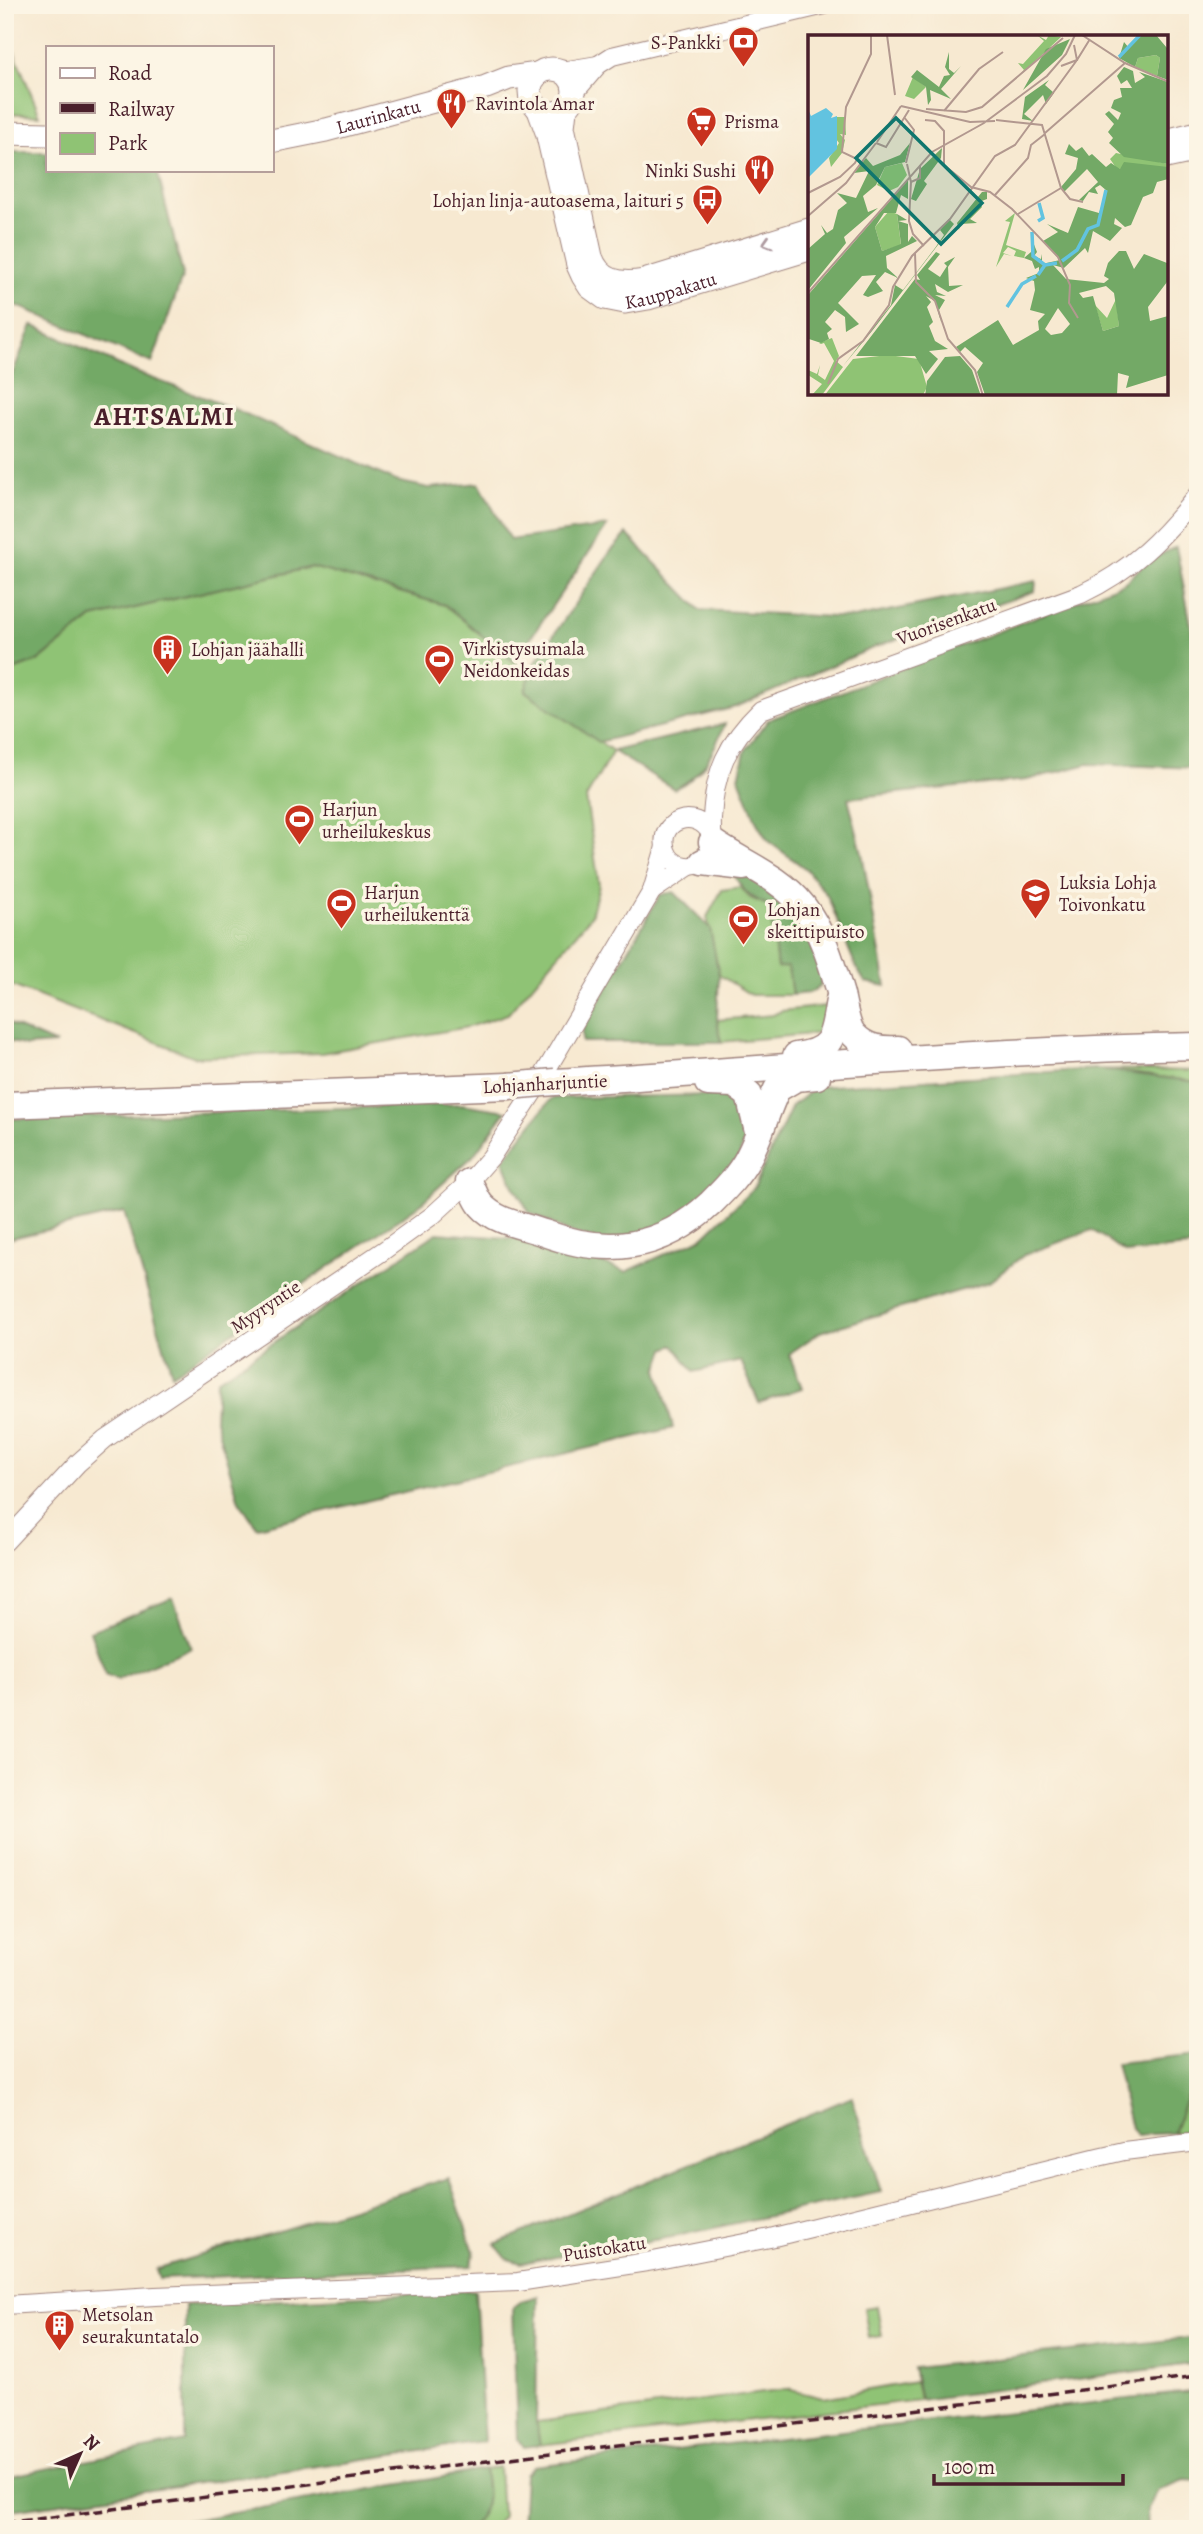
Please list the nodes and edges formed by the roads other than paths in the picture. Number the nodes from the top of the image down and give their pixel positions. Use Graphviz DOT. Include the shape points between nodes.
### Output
graph roads {
  1 [pos="825,5"];
  2 [pos="598,65"];
  3 [pos="562,71"];
  4 [pos="538,74"];
  5 [pos="486,87"];
  6 [pos="570,101"];
  7 [pos="535,104"];
  8 [pos="5,133"];
  9 [pos="1198,133"];
  10 [pos="46,134"];
  11 [pos="1168,140"];
  12 [pos="273,141"];
  13 [pos="1198,150"];
  14 [pos="1168,157"];
  15 [pos="808,230"];
  16 [pos="808,249"];
  17 [pos="1198,494"];
  18 [pos="715,784"];
  19 [pos="688,818"];
  20 [pos="665,847"];
  21 [pos="704,851"];
  22 [pos="652,891"];
  23 [pos="840,992"];
  24 [pos="1198,1046"];
  25 [pos="1084,1051"];
  26 [pos="964,1056"];
  27 [pos="1198,1060"];
  28 [pos="851,1062"];
  29 [pos="756,1069"];
  30 [pos="679,1075"];
  31 [pos="545,1087"];
  32 [pos="5,1105"];
  33 [pos="758,1132"];
  34 [pos="469,1182"];
  35 [pos="5,1542"];
  36 [pos="1198,2143"];
  37 [pos="5,2305"];
  1 -- 2 [label="street" via="612,56"];
  2 -- 3 [label="street"];
  2 -- 6 [label="street"];
  3 -- 4 [label="main road"];
  3 -- 6 [label="main road" via="571,80"];
  4 -- 5 [label="main road, Laurinkatu"];
  4 -- 7 [label="main road" via="531,84"];
  5 -- 7 [label="main road, Laurinkatu" via="510,91"];
  5 -- 12 [label="main road, Laurinkatu"];
  6 -- 7 [label="main road" via="552,114"];
  15 -- 6 [label="main road, Kauppakatu, one-way" via="644,281 616,283 594,267 591,257 563,127"];
  7 -- 16 [label="main road, Kauppakatu" via="547,132 578,265 590,287 606,298 625,302 648,298"];
  8 -- 10 [label="main road"];
  9 -- 11 [label="main road"];
  13 -- 14 [label="main road"];
  17 -- 18 [label="street, Vuorisenkatu" via="1142,556 1081,594 761,710 733,743"];
  18 -- 19 [label="street, Vuorisenkatu"];
  18 -- 21 [label="street, Vuorisenkatu"];
  19 -- 20 [label="street" via="670,827"];
  19 -- 21 [label="street" via="702,823"];
  20 -- 21 [label="street" via="671,859"];
  20 -- 22 [label="street"];
  21 -- 22 [label="street"];
  21 -- 23 [label="highway" via="739,857 780,882 805,909 826,947"];
  22 -- 31 [label="street"];
  23 -- 26 [label="highway" via="851,1034 866,1045 882,1050 942,1046"];
  23 -- 29 [label="highway" via="828,1044 815,1054 780,1058"];
  24 -- 25 [label="highway, Lohjanharjuntie"];
  25 -- 26 [label="highway, Lohjanharjuntie"];
  25 -- 27 [label="highway, Lohjanharjuntie" via="1127,1058"];
  26 -- 28 [label="highway, Lohjanharjuntie"];
  28 -- 29 [label="highway, Lohjanharjuntie"];
  28 -- 33 [label="highway" via="823,1075 796,1078 777,1089"];
  29 -- 30 [label="highway, Lohjanharjuntie"];
  30 -- 31 [label="highway, Lohjanharjuntie"];
  30 -- 33 [label="highway" via="710,1084 734,1084 749,1095"];
  31 -- 32 [label="highway, Lohjanharjuntie, bridge"];
  31 -- 34 [label="street, Myyryntie"];
  33 -- 34 [label="highway" via="740,1172 698,1215 659,1238 610,1247 529,1228 492,1193"];
  34 -- 35 [label="street, Myyryntie" via="383,1251 105,1439"];
  36 -- 37 [label="street, Puistokatu" via="1124,2151 770,2238 518,2282"];
}
